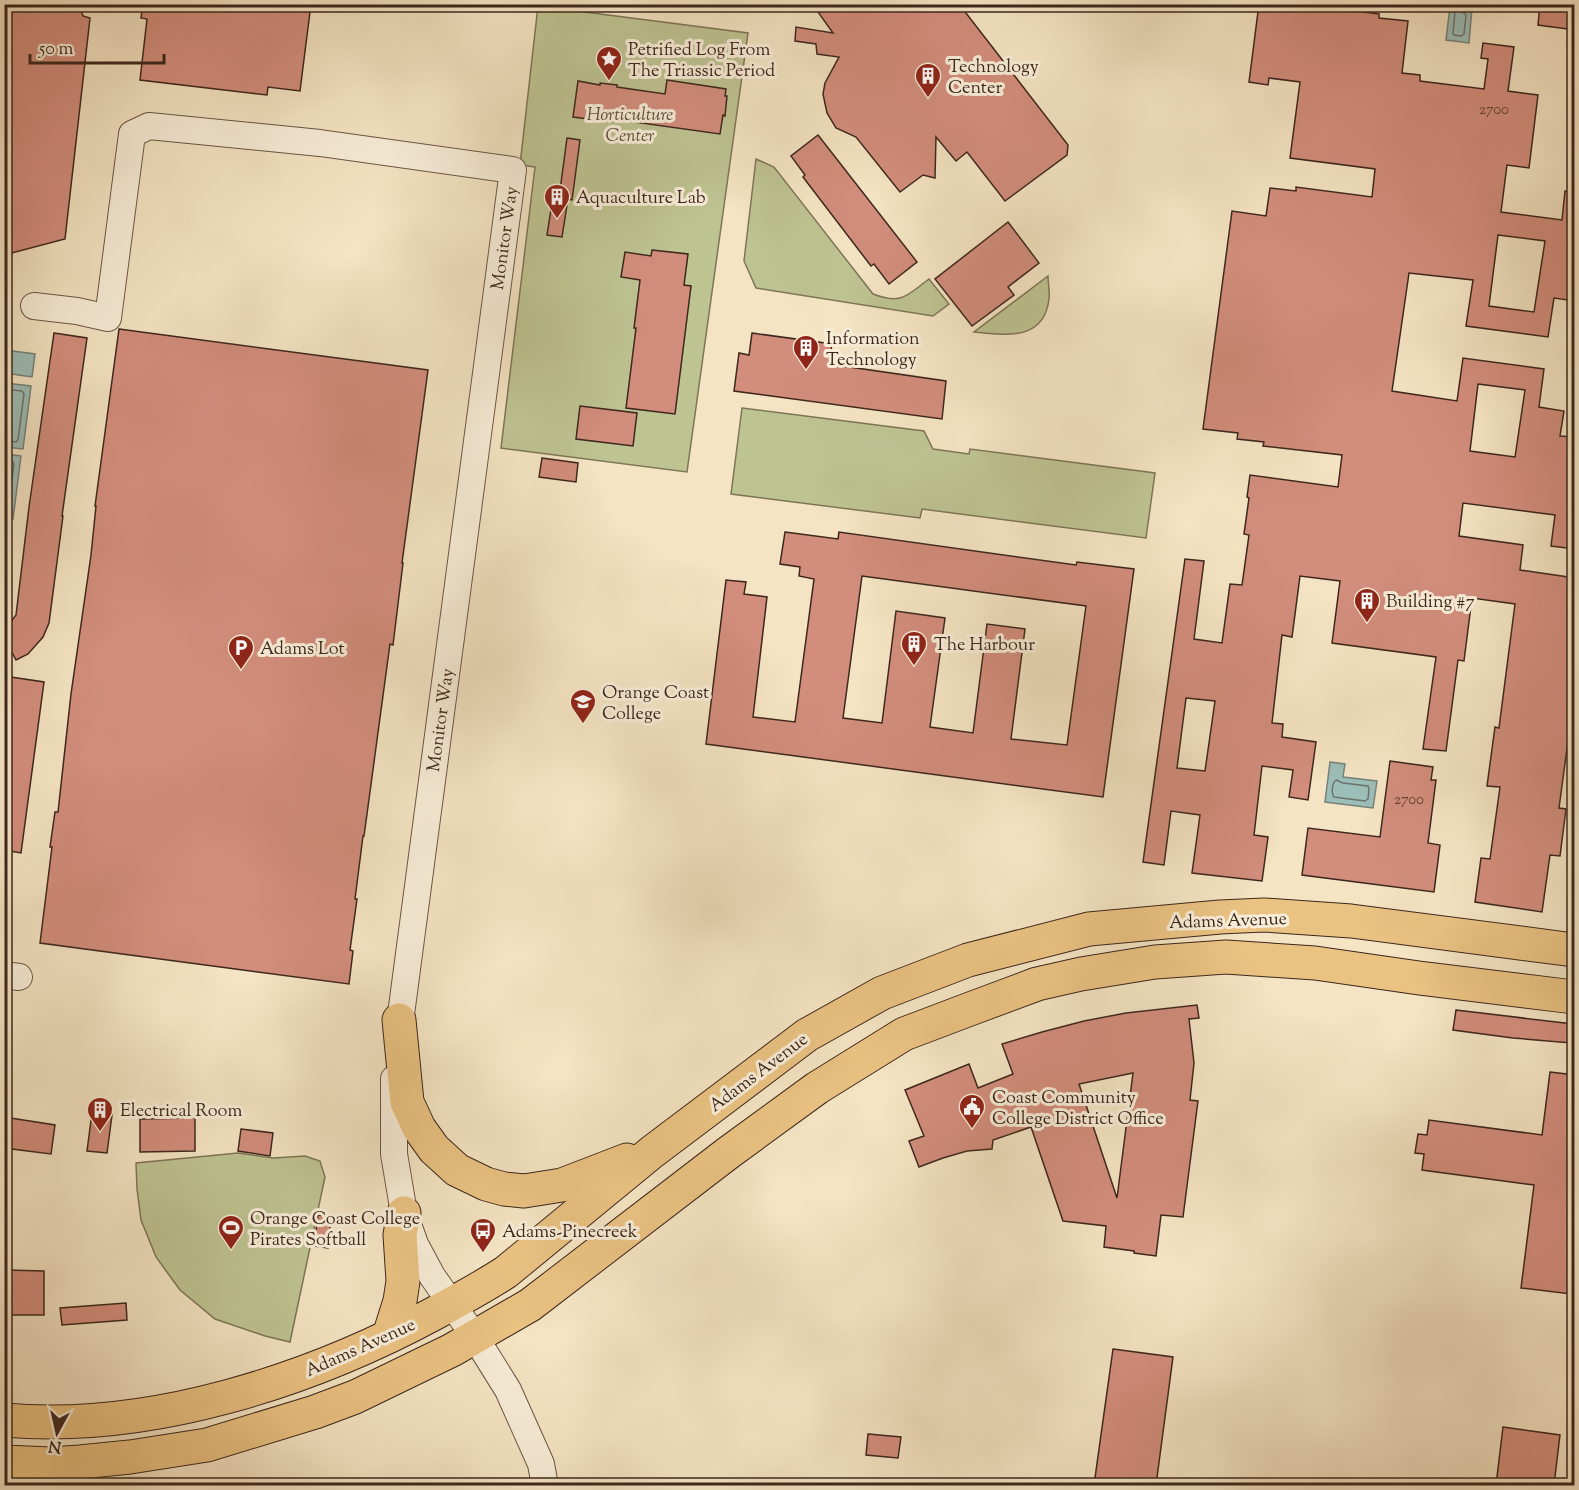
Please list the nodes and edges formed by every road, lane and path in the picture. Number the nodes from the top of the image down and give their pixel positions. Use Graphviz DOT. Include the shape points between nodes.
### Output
graph roads {
  1 [pos="34,306"];
  2 [pos="1149,924"];
  3 [pos="1425,931"];
  4 [pos="1575,950"];
  5 [pos="1155,962"];
  6 [pos="1575,968"];
  7 [pos="1419,978"];
  8 [pos="1575,997"];
  9 [pos="399,1020"];
  10 [pos="652,1152"];
  11 [pos="404,1213"];
  12 [pos="452,1304"];
  13 [pos="388,1336"];
  14 [pos="475,1337"];
  15 [pos="4,1420"];
  16 [pos="4,1462"];
  17 [pos="545,1485"];
  1 -- 9 [label="street, Monitor Way" via="108,318 132,134 149,126 320,143 513,170"];
  2 -- 3 [label="main road, Adams Avenue" via="1264,915"];
  2 -- 5 [label="main road"];
  2 -- 10 [label="main road, Adams Avenue" via="1089,929 968,960 882,993 807,1035"];
  3 -- 4 [label="main road, Adams Avenue"];
  3 -- 7 [label="main road"];
  5 -- 7 [label="main road, Adams Avenue" via="1226,957 1315,963"];
  5 -- 14 [label="main road, Adams Avenue" via="1037,984 904,1034 817,1088 530,1305"];
  6 -- 7 [label="main road" via="1536,975 1460,965"];
  7 -- 8 [label="main road, Adams Avenue"];
  9 -- 10 [label="main road" via="407,1102 434,1149 456,1170 486,1184 524,1191 562,1185"];
  9 -- 11 [label="street" via="393,1088 394,1154"];
  10 -- 12 [label="main road, Adams Avenue" via="506,1272"];
  11 -- 12 [label="street" via="415,1244"];
  11 -- 13 [label="main road" via="400,1235 403,1281"];
  12 -- 13 [label="main road, Adams Avenue"];
  12 -- 14 [label="street"];
  13 -- 15 [label="main road, Adams Avenue" via="304,1373 192,1405 149,1414 64,1422"];
  14 -- 16 [label="main road, Adams Avenue" via="355,1397 207,1445 80,1462"];
  14 -- 17 [label="street" via="508,1390 541,1464"];
}
